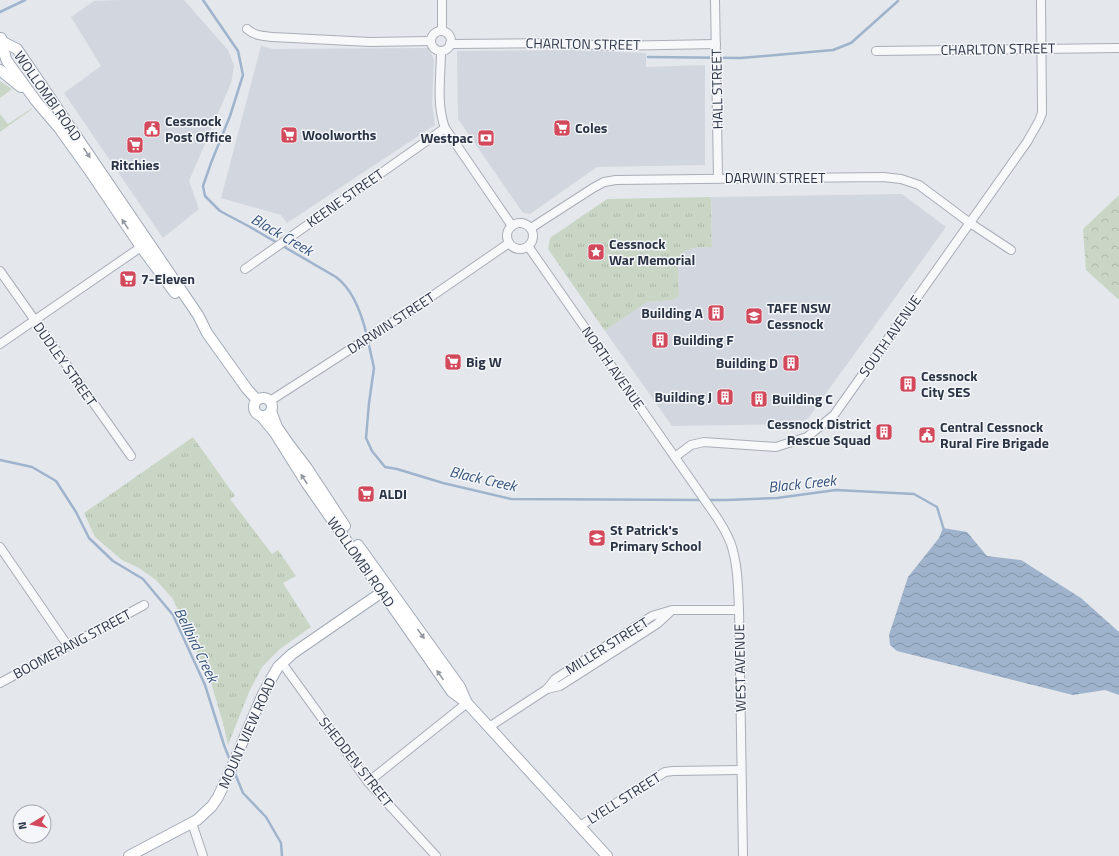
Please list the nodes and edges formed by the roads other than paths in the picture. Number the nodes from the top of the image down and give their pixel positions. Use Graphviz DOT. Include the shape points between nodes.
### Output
graph roads {
  1 [pos="442,0"];
  2 [pos="715,0"];
  3 [pos="1041,0"];
  4 [pos="247,29"];
  5 [pos="442,31"];
  6 [pos="1,40"];
  7 [pos="431,41"];
  8 [pos="450,44"];
  9 [pos="716,44"];
  10 [pos="1042,48"];
  11 [pos="1119,48"];
  12 [pos="441,51"];
  13 [pos="876,51"];
  14 [pos="0,70"];
  15 [pos="36,101"];
  16 [pos="445,128"];
  17 [pos="718,178"];
  18 [pos="970,224"];
  19 [pos="137,225"];
  20 [pos="512,226"];
  21 [pos="531,228"];
  22 [pos="510,243"];
  23 [pos="528,246"];
  24 [pos="141,247"];
  25 [pos="1011,250"];
  26 [pos="160,259"];
  27 [pos="245,269"];
  28 [pos="0,271"];
  29 [pos="35,320"];
  30 [pos="207,333"];
  31 [pos="0,344"];
  32 [pos="257,400"];
  33 [pos="270,406"];
  34 [pos="261,416"];
  35 [pos="131,456"];
  36 [pos="675,457"];
  37 [pos="698,490"];
  38 [pos="0,547"];
  39 [pos="366,557"];
  40 [pos="382,592"];
  41 [pos="144,605"];
  42 [pos="739,610"];
  43 [pos="409,616"];
  44 [pos="68,646"];
  45 [pos="282,663"];
  46 [pos="0,682"];
  47 [pos="467,703"];
  48 [pos="489,728"];
  49 [pos="741,770"];
  50 [pos="368,782"];
  51 [pos="192,823"];
  52 [pos="580,826"];
  53 [pos="129,856"];
  54 [pos="203,856"];
  55 [pos="436,856"];
  56 [pos="607,856"];
  57 [pos="742,856"];
  1 -- 5 [label="street"];
  2 -- 9 [label="street, HALL STREET"];
  3 -- 10 [label="street"];
  4 -- 7 [label="street" via="258,35 273,37 370,42"];
  5 -- 7 [label="street" via="434,33"];
  5 -- 8 [label="street" via="451,38"];
  6 -- 15 [label="main road, WOLLOMBI ROAD" via="5,57"];
  6 -- 19 [label="main road, WOLLOMBI ROAD, one-way" via="17,50"];
  7 -- 12 [label="street" via="434,48"];
  8 -- 9 [label="street, CHARLTON STREET"];
  8 -- 12 [label="street" via="447,49"];
  9 -- 17 [label="street, HALL STREET"];
  10 -- 11 [label="street, CHARLTON STREET"];
  10 -- 13 [label="street, CHARLTON STREET"];
  10 -- 18 [label="street, SOUTH AVENUE" via="1042,113 1039,121"];
  12 -- 16 [label="street" via="440,100"];
  14 -- 15 [label="main road"];
  24 -- 15 [label="main road, WOLLOMBI ROAD, one-way" via="59,128"];
  16 -- 20 [label="street"];
  16 -- 27 [label="street, KEENE STREET"];
  17 -- 18 [label="street, DARWIN STREET" via="901,179 918,185"];
  17 -- 21 [label="street, DARWIN STREET" via="604,182"];
  18 -- 25 [label="street, DARWIN STREET"];
  18 -- 36 [label="street, SOUTH AVENUE" via="834,415 807,437 776,446 697,442 687,446"];
  19 -- 24 [label="main road"];
  19 -- 26 [label="main road, WOLLOMBI ROAD"];
  20 -- 21 [label="street" via="521,223"];
  20 -- 22 [label="street" via="508,234"];
  21 -- 23 [label="street" via="533,238"];
  22 -- 23 [label="street" via="521,249"];
  22 -- 33 [label="street, DARWIN STREET"];
  23 -- 36 [label="street, NORTH AVENUE"];
  24 -- 26 [label="main road"];
  24 -- 29 [label="street"];
  24 -- 30 [label="main road, WOLLOMBI ROAD"];
  26 -- 30 [label="main road, WOLLOMBI ROAD" via="198,315"];
  28 -- 29 [label="street, DUDLEY STREET"];
  29 -- 31 [label="street"];
  29 -- 35 [label="street, DUDLEY STREET"];
  30 -- 32 [label="main road, WOLLOMBI ROAD"];
  32 -- 33 [label="main road" via="268,399"];
  32 -- 34 [label="main road" via="254,408"];
  33 -- 34 [label="main road" via="265,416"];
  33 -- 39 [label="main road, WOLLOMBI ROAD" via="277,427"];
  40 -- 34 [label="main road, WOLLOMBI ROAD, one-way"];
  36 -- 37 [label="street, NORTH AVENUE"];
  37 -- 42 [label="street, WEST AVENUE" via="731,545"];
  38 -- 44 [label="street"];
  39 -- 40 [label="main road" via="382,584"];
  39 -- 43 [label="main road, WOLLOMBI ROAD"];
  40 -- 43 [label="main road" via="390,595 401,612"];
  40 -- 45 [label="main road, MOUNT VIEW ROAD"];
  47 -- 40 [label="main road, WOLLOMBI ROAD, one-way" via="452,692"];
  41 -- 44 [label="street, BOOMERANG STREET"];
  42 -- 48 [label="street, MILLER STREET" via="672,610 652,616 555,679 547,689"];
  42 -- 49 [label="street, WEST AVENUE"];
  43 -- 47 [label="main road, WOLLOMBI ROAD, one-way" via="460,687"];
  44 -- 46 [label="street, BOOMERANG STREET"];
  45 -- 50 [label="street, SHEDDEN STREET"];
  45 -- 51 [label="main road, MOUNT VIEW ROAD" via="274,672 263,694 218,797 212,806"];
  47 -- 48 [label="main road, WOLLOMBI ROAD"];
  47 -- 50 [label="street"];
  48 -- 52 [label="main road, WOLLOMBI ROAD"];
  49 -- 52 [label="street, LYELL STREET" via="665,772"];
  49 -- 57 [label="street, WEST AVENUE"];
  50 -- 55 [label="street, SHEDDEN STREET"];
  51 -- 53 [label="main road, MOUNT VIEW ROAD"];
  51 -- 54 [label="street"];
  52 -- 56 [label="main road, WOLLOMBI ROAD"];
}
